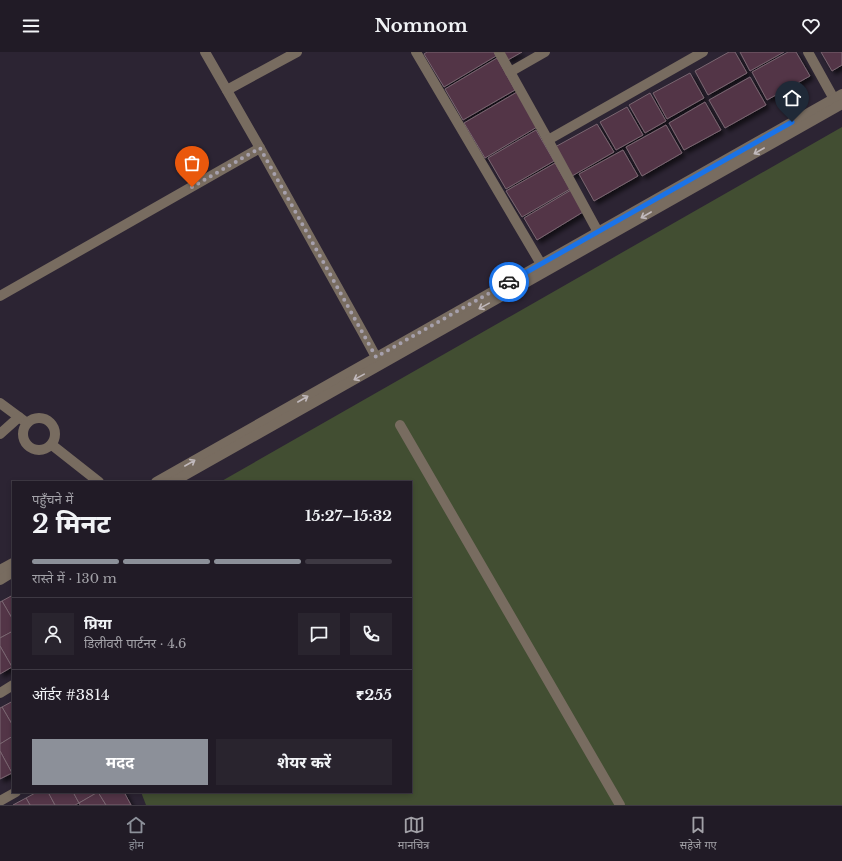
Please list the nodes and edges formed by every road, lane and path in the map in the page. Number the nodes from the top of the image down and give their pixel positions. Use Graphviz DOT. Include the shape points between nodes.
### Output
graph roads {
  1 [pos="205,52"];
  2 [pos="298,52"];
  3 [pos="416,52"];
  4 [pos="499,52"];
  5 [pos="545,52"];
  6 [pos="703,52"];
  7 [pos="808,52"];
  8 [pos="510,72"];
  9 [pos="227,90"];
  10 [pos="839,99"];
  11 [pos="548,140"];
  12 [pos="260,148"];
  13 [pos="598,232"];
  14 [pos="541,264"];
  15 [pos="0,296"];
  16 [pos="379,361"];
  17 [pos="0,403"];
  18 [pos="23,420"];
  19 [pos="400,425"];
  20 [pos="0,434"];
  21 [pos="52,445"];
  22 [pos="98,481"];
  23 [pos="158,481"];
  24 [pos="175,481"];
  25 [pos="12,564"];
  26 [pos="0,570"];
  27 [pos="12,573"];
  28 [pos="0,580"];
  29 [pos="12,686"];
  30 [pos="0,692"];
  31 [pos="14,793"];
  32 [pos="0,801"];
  33 [pos="620,805"];
  1 -- 9 [label="street"];
  2 -- 9 [label="street"];
  3 -- 14 [label="street"];
  4 -- 8 [label="street"];
  5 -- 8 [label="street"];
  6 -- 11 [label="street"];
  7 -- 10 [label="street"];
  8 -- 11 [label="street"];
  9 -- 12 [label="street"];
  10 -- 13 [label="street"];
  10 -- 16 [label="street, one-way"];
  11 -- 13 [label="street"];
  12 -- 15 [label="street"];
  12 -- 16 [label="street"];
  13 -- 14 [label="street"];
  14 -- 16 [label="street"];
  23 -- 16 [label="street, one-way"];
  16 -- 24 [label="street, one-way"];
  17 -- 18 [label="street"];
  18 -- 20 [label="street"];
  18 -- 21 [label="street" via="38,418 50,422 56,433"];
  18 -- 21 [label="street" via="23,435 29,447 41,451"];
  19 -- 33 [label="street"];
  21 -- 22 [label="street"];
  25 -- 26 [label="street"];
  27 -- 28 [label="street"];
  29 -- 30 [label="street"];
  31 -- 32 [label="street"];
}
